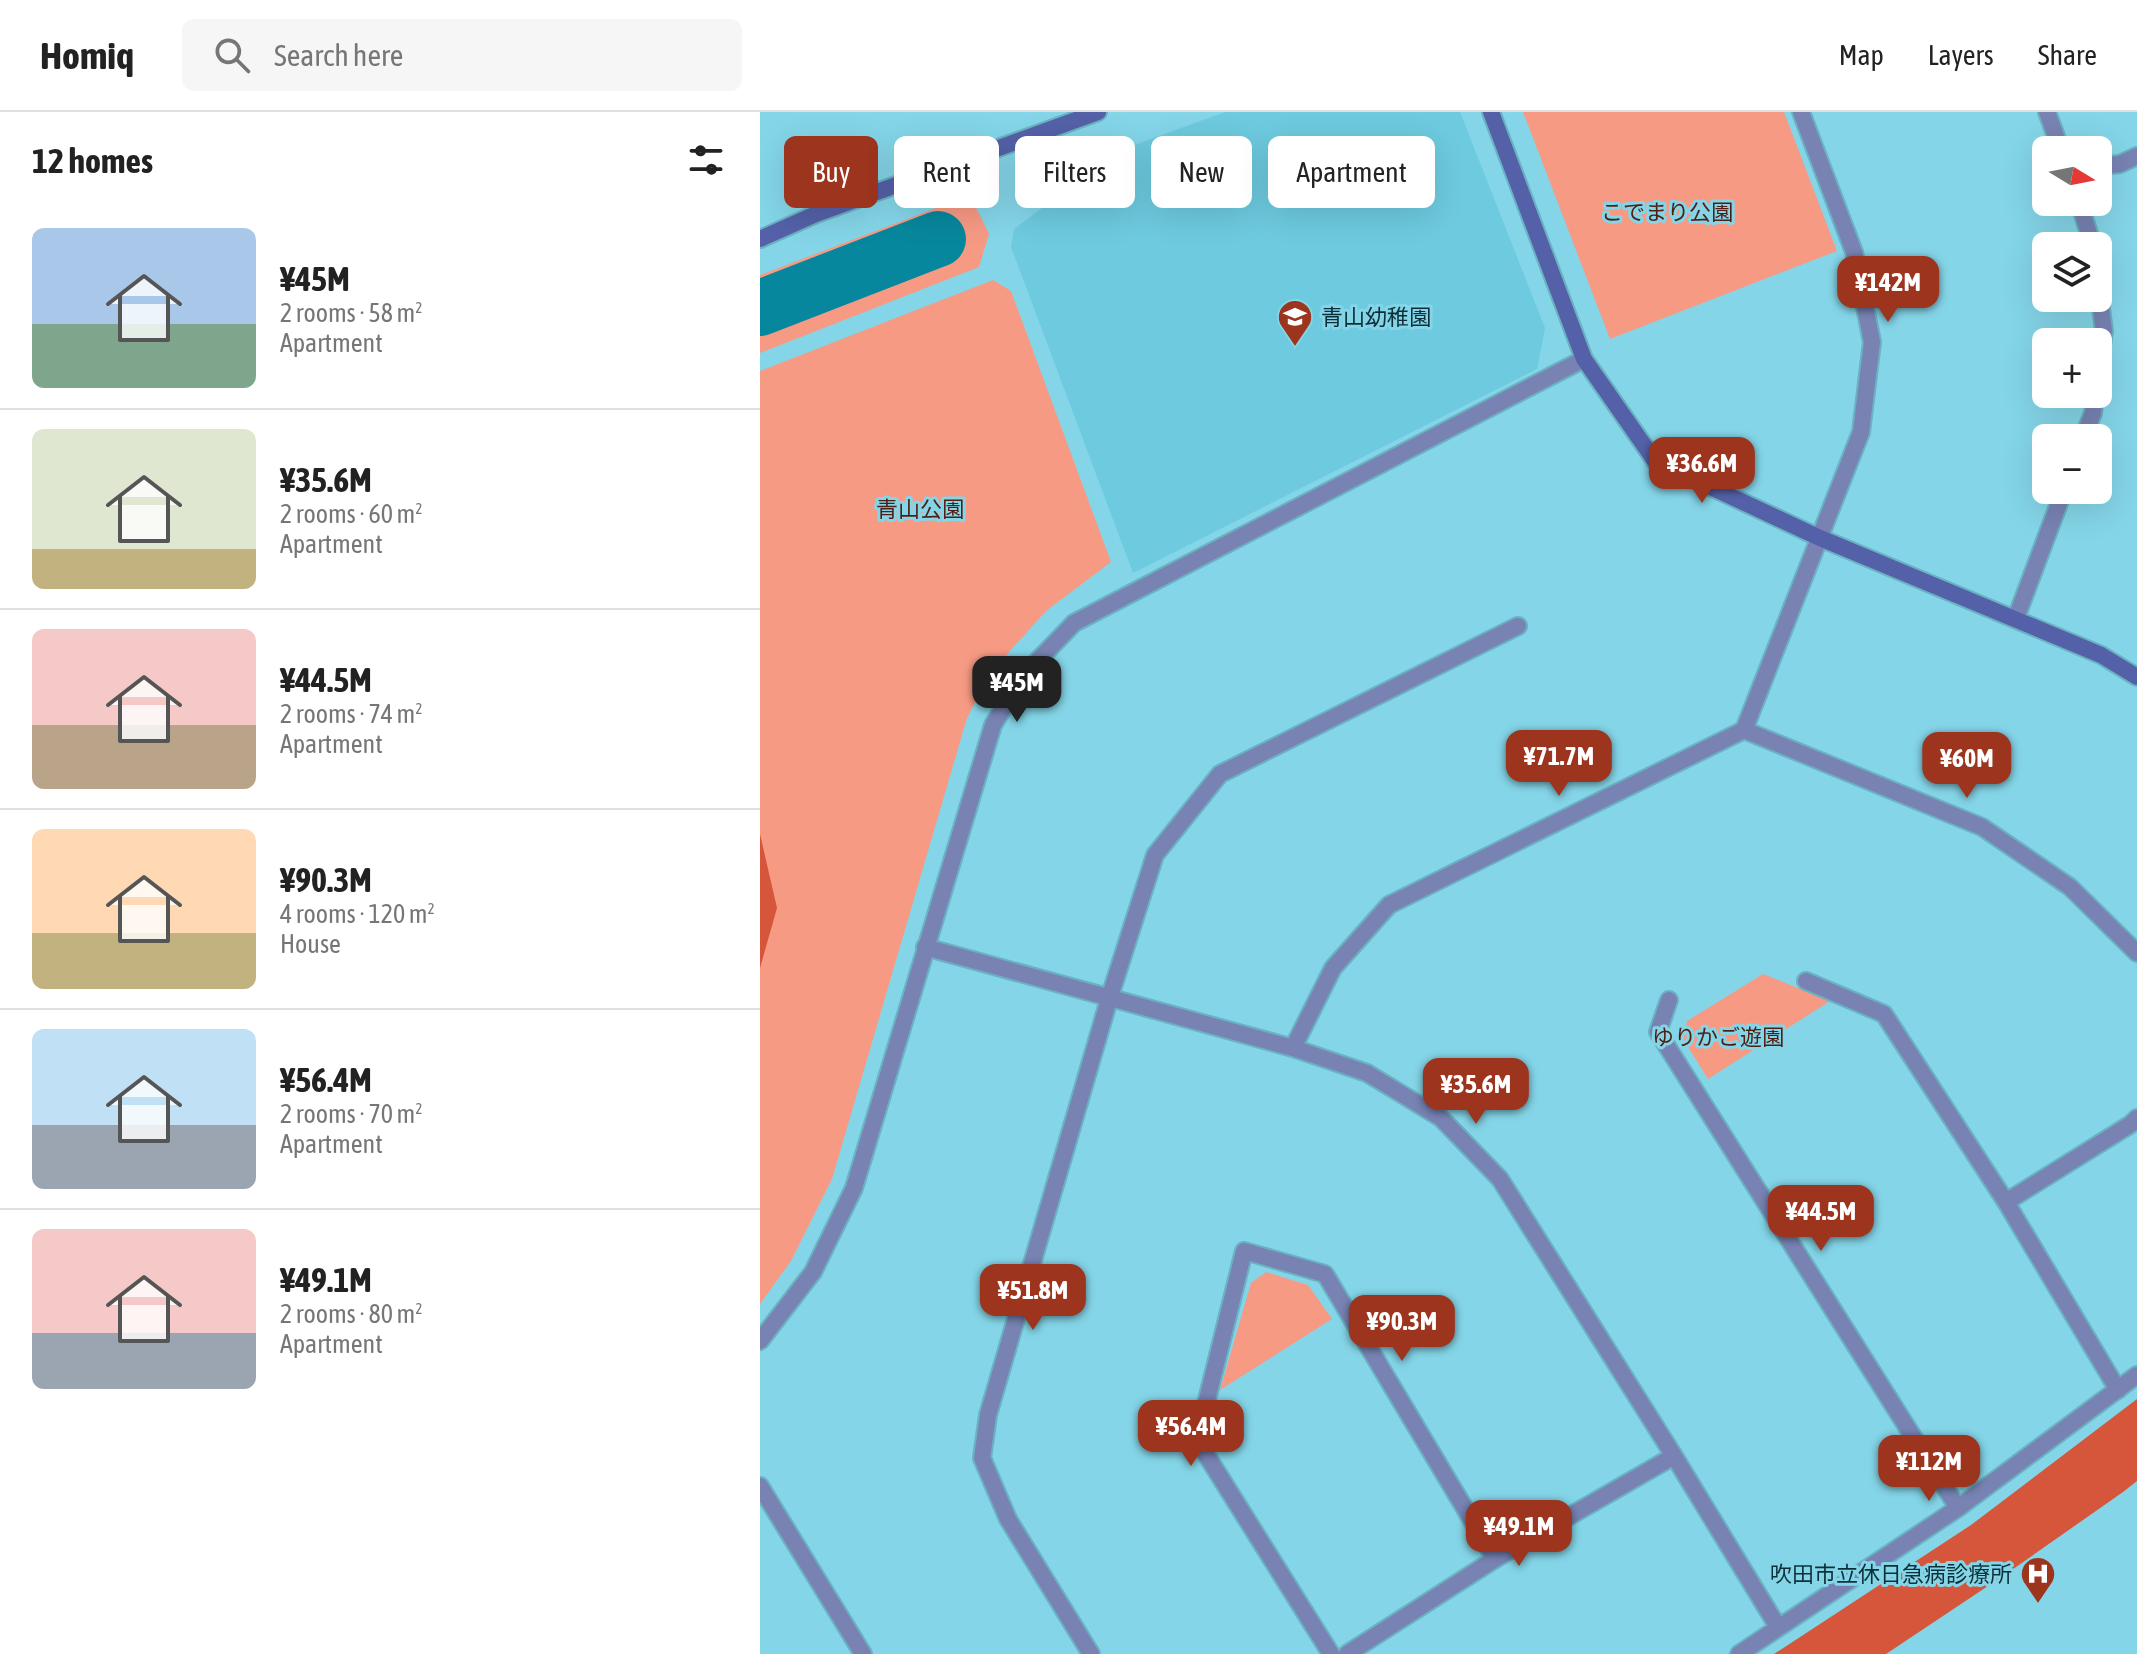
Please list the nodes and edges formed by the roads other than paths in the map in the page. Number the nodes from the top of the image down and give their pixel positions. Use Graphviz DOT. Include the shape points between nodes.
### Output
graph roads {
  1 [pos="1098,112"];
  2 [pos="1491,112"];
  3 [pos="1801,112"];
  4 [pos="2047,112"];
  5 [pos="2056,136"];
  6 [pos="2137,156"];
  7 [pos="2112,165"];
  8 [pos="760,239"];
  9 [pos="1584,359"];
  10 [pos="2059,504"];
  11 [pos="1820,538"];
  12 [pos="2016,618"];
  13 [pos="1518,626"];
  14 [pos="2137,677"];
  15 [pos="1744,730"];
  16 [pos="925,947"];
  17 [pos="2137,953"];
  18 [pos="1806,981"];
  19 [pos="1110,996"];
  20 [pos="1669,1000"];
  21 [pos="1293,1048"];
  22 [pos="2137,1118"];
  23 [pos="2006,1202"];
  24 [pos="760,1341"];
  25 [pos="2137,1375"];
  26 [pos="2118,1390"];
  27 [pos="1674,1456"];
  28 [pos="760,1486"];
  29 [pos="1958,1508"];
  30 [pos="1495,1559"];
  31 [pos="1778,1627"];
  32 [pos="863,1654"];
  33 [pos="1091,1654"];
  34 [pos="1331,1654"];
  35 [pos="1347,1654"];
  36 [pos="1739,1654"];
  1 -- 8 [label="street"];
  2 -- 9 [label="street"];
  3 -- 11 [label="street" via="1854,252 1872,342 1861,432"];
  4 -- 5 [label="street"];
  6 -- 7 [label="street"];
  9 -- 11 [label="street" via="1655,461"];
  9 -- 16 [label="street" via="1074,623 1022,677 993,725"];
  10 -- 12 [label="street"];
  11 -- 12 [label="street"];
  11 -- 15 [label="street"];
  12 -- 14 [label="street"];
  13 -- 19 [label="street" via="1220,774 1155,855"];
  15 -- 17 [label="street" via="1982,827 2070,887"];
  15 -- 21 [label="street" via="1389,905 1333,968"];
  16 -- 19 [label="street"];
  16 -- 24 [label="street" via="854,1188 813,1272"];
  18 -- 23 [label="street" via="1884,1014"];
  19 -- 21 [label="street"];
  19 -- 33 [label="street" via="988,1415 982,1458 1008,1519"];
  20 -- 29 [label="street" via="1658,1032"];
  21 -- 27 [label="street" via="1367,1073 1441,1118 1500,1179"];
  22 -- 23 [label="street"];
  23 -- 26 [label="street"];
  25 -- 26 [label="street"];
  26 -- 29 [label="street"];
  27 -- 30 [label="street"];
  27 -- 31 [label="street"];
  28 -- 32 [label="street"];
  29 -- 31 [label="street"];
  30 -- 34 [label="street" via="1325,1274 1244,1251 1197,1440"];
  30 -- 35 [label="street"];
  31 -- 36 [label="street"];
}
